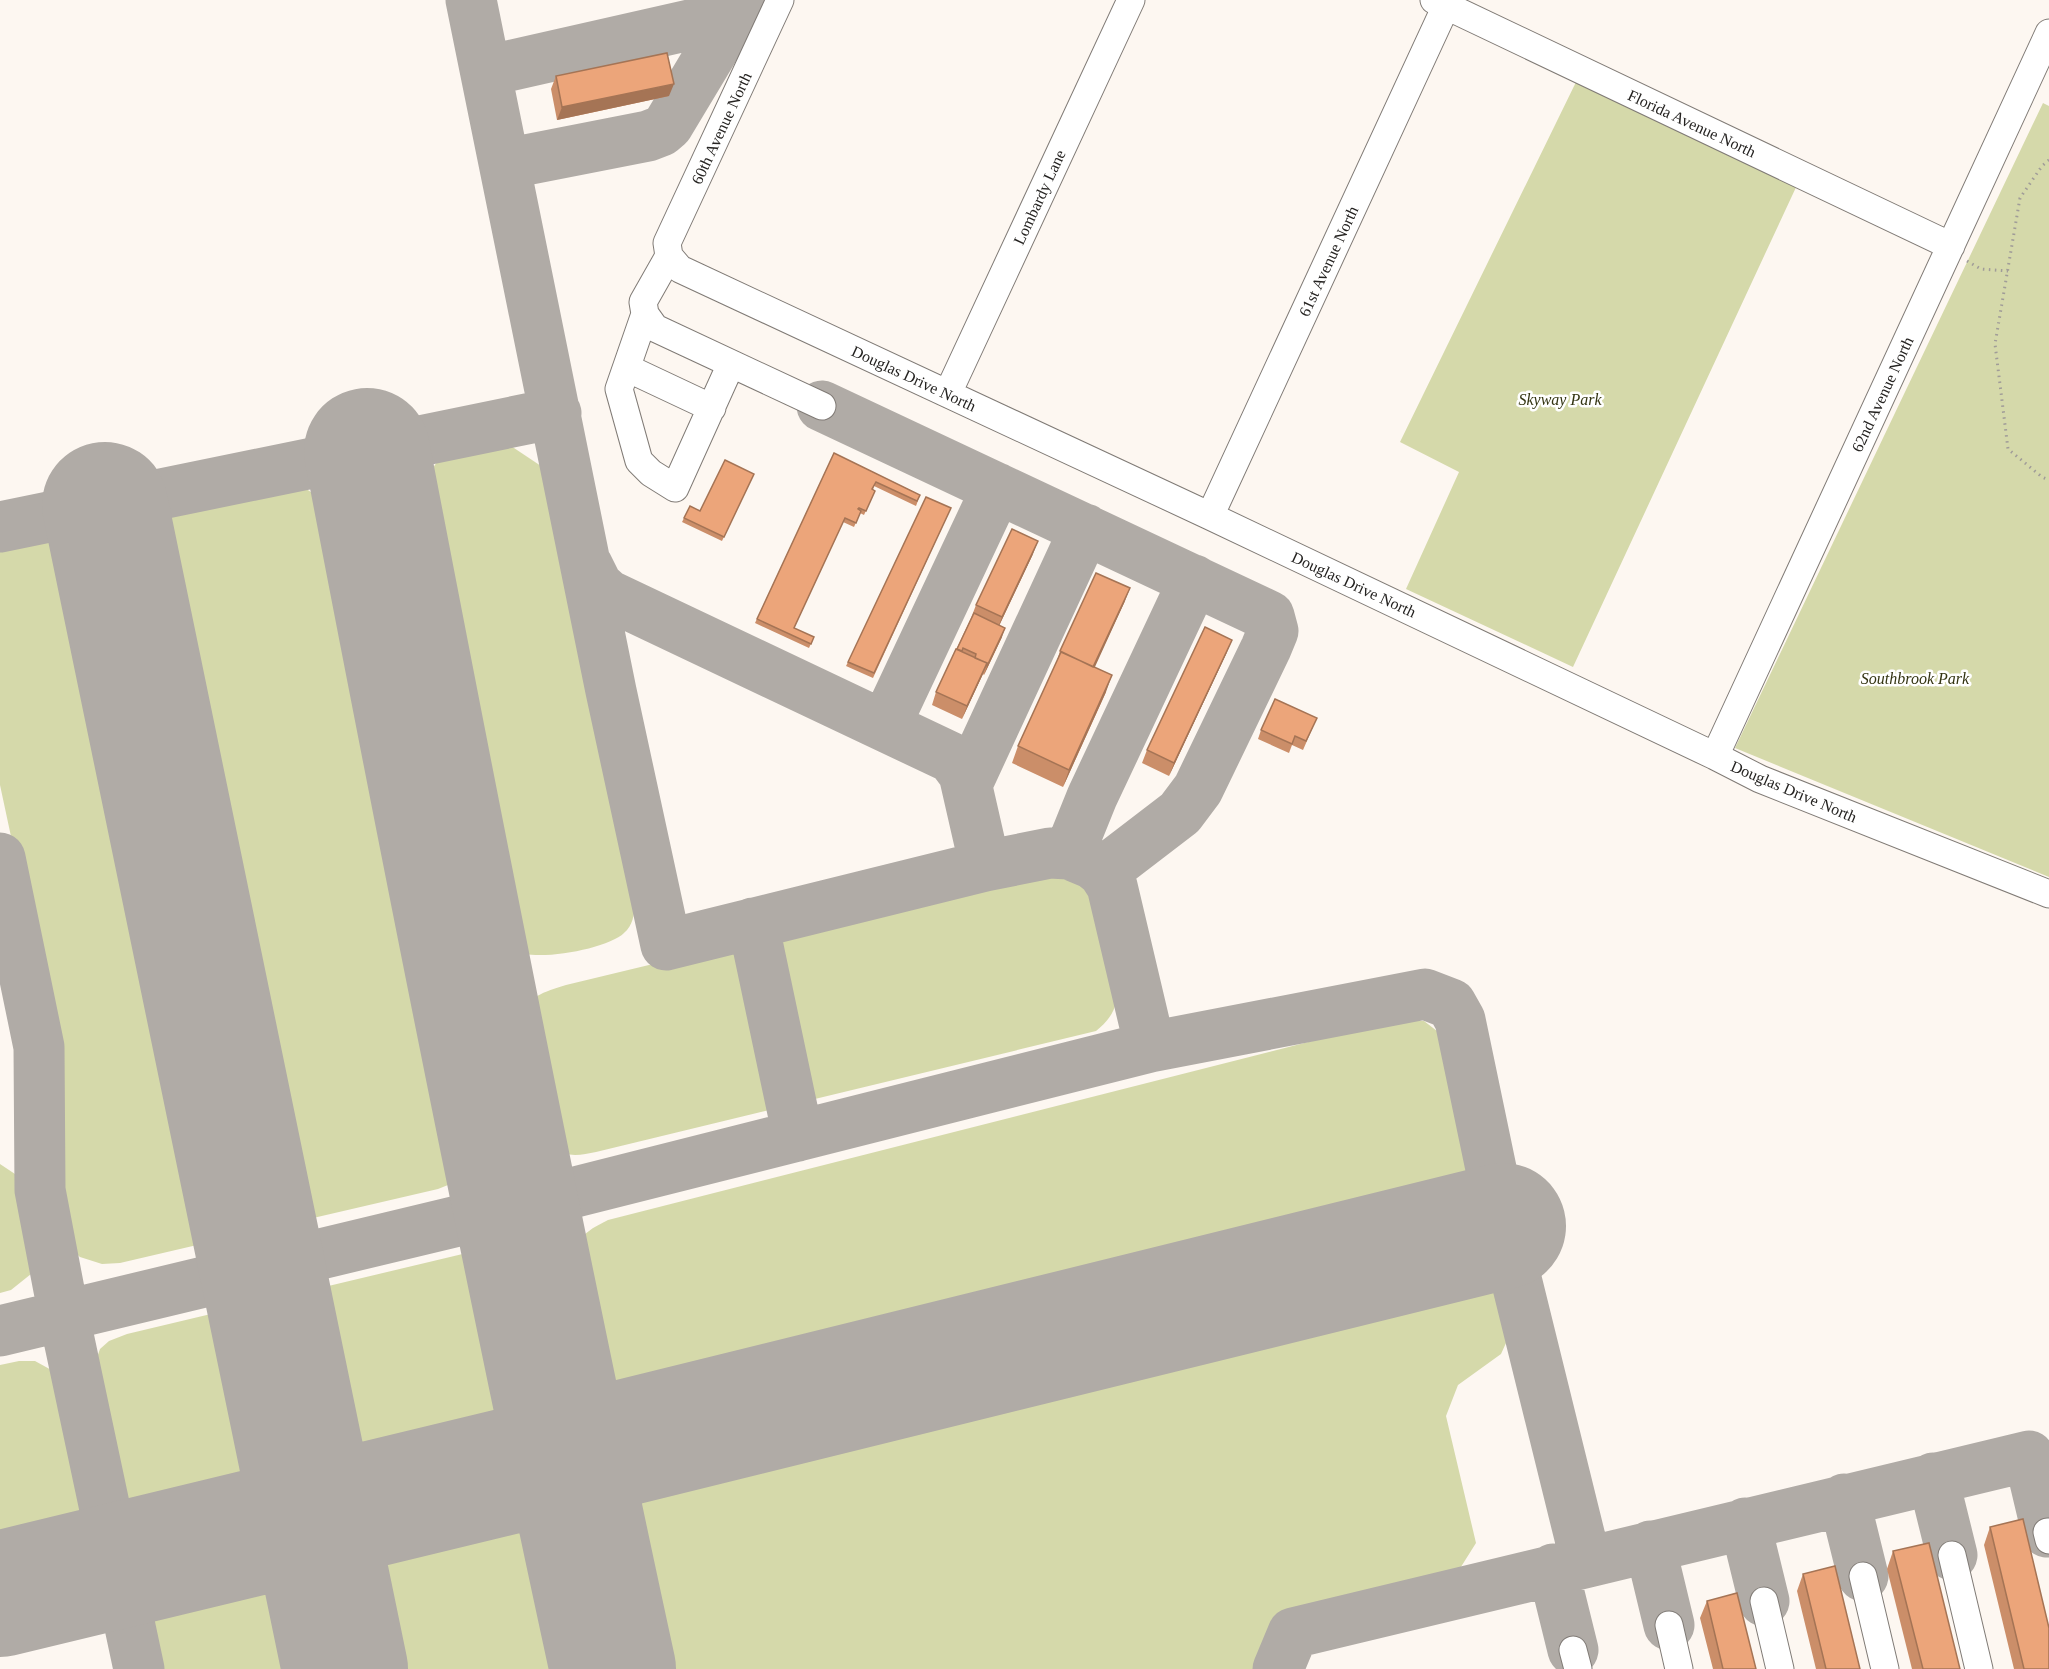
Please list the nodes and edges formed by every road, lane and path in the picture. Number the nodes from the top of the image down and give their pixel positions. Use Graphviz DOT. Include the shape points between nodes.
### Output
graph roads {
  1 [pos="780,0"];
  2 [pos="1131,0"];
  3 [pos="1440,3"];
  4 [pos="2049,33"];
  5 [pos="2049,159"];
  6 [pos="1951,246"];
  7 [pos="669,256"];
  8 [pos="2008,271"];
  9 [pos="645,314"];
  10 [pos="732,364"];
  11 [pos="627,368"];
  12 [pos="948,393"];
  13 [pos="822,406"];
  14 [pos="712,408"];
  15 [pos="2049,480"];
  16 [pos="1210,516"];
  17 [pos="1715,756"];
  18 [pos="2049,894"];
  19 [pos="1952,1555"];
  20 [pos="1863,1576"];
  21 [pos="1764,1601"];
  22 [pos="1669,1625"];
  23 [pos="1679,1669"];
  24 [pos="1780,1669"];
  25 [pos="1885,1669"];
  26 [pos="1979,1669"];
  1 -- 7 [label="street, 60th Avenue North" via="668,243"];
  2 -- 12 [label="street, Lombardy Lane"];
  3 -- 6 [label="street, Florida Avenue North"];
  3 -- 16 [label="street, 61st Avenue North"];
  4 -- 6 [label="street, 62nd Avenue North"];
  5 -- 8 [label="path" via="2020,198"];
  6 -- 8 [label="path" via="1961,258 1981,269"];
  6 -- 17 [label="street, 62nd Avenue North"];
  7 -- 9 [label="street, 60th Avenue North" via="643,302"];
  7 -- 12 [label="street, Douglas Drive North" via="680,269"];
  8 -- 15 [label="path" via="1995,344 2008,448"];
  9 -- 10 [label="street" via="655,328"];
  9 -- 11 [label="street, 60th Avenue North"];
  10 -- 13 [label="street"];
  10 -- 14 [label="street"];
  11 -- 14 [label="street"];
  11 -- 14 [label="street, 60th Avenue North" via="619,389 639,461 666,484 675,488"];
  12 -- 16 [label="street, Douglas Drive North"];
  16 -- 17 [label="street, Douglas Drive North"];
  17 -- 18 [label="street, Douglas Drive North" via="1760,779"];
  19 -- 26 [label="street"];
  20 -- 25 [label="street"];
  21 -- 24 [label="street"];
  22 -- 23 [label="street"];
}
